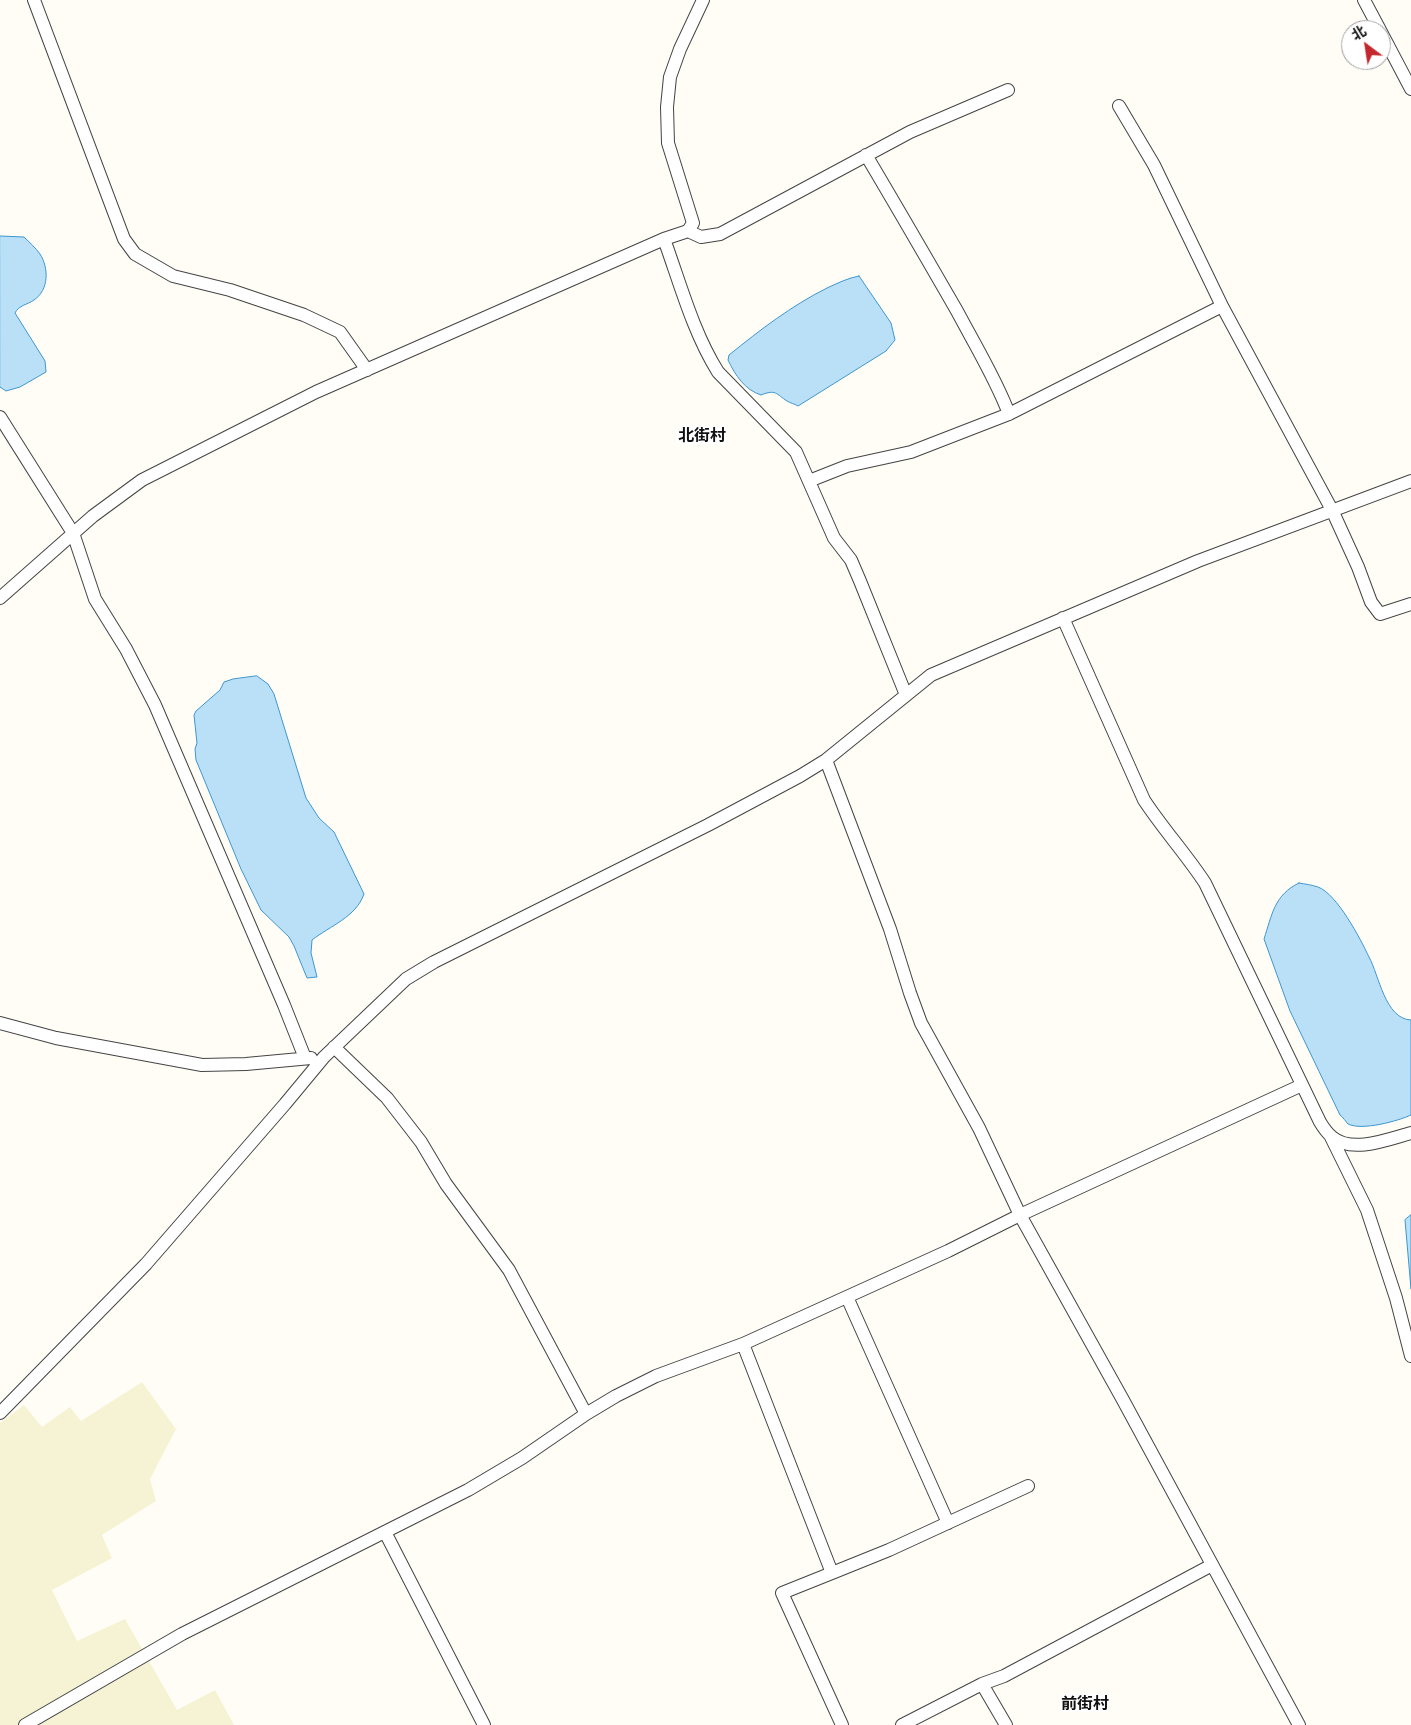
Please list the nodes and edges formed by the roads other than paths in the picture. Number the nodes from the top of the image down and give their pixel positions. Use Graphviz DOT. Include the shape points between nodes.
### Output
graph roads {
  1 [pos="34,0"];
  2 [pos="703,0"];
  3 [pos="1364,0"];
  4 [pos="1374,20"];
  5 [pos="1391,52"];
  6 [pos="1411,89"];
  7 [pos="1008,90"];
  8 [pos="1118,106"];
  9 [pos="866,156"];
  10 [pos="688,231"];
  11 [pos="664,239"];
  12 [pos="1222,306"];
  13 [pos="367,370"];
  14 [pos="1009,414"];
  15 [pos="0,417"];
  16 [pos="809,480"];
  17 [pos="1411,481"];
  18 [pos="1332,510"];
  19 [pos="73,533"];
  20 [pos="0,598"];
  21 [pos="1411,604"];
  22 [pos="1063,618"];
  23 [pos="906,695"];
  24 [pos="826,760"];
  25 [pos="0,1022"];
  26 [pos="334,1047"];
  27 [pos="324,1057"];
  28 [pos="305,1058"];
  29 [pos="1302,1084"];
  30 [pos="1411,1133"];
  31 [pos="1331,1137"];
  32 [pos="1020,1215"];
  33 [pos="846,1297"];
  34 [pos="743,1344"];
  35 [pos="1411,1356"];
  36 [pos="0,1413"];
  37 [pos="586,1414"];
  38 [pos="1028,1486"];
  39 [pos="948,1523"];
  40 [pos="385,1532"];
  41 [pos="1212,1565"];
  42 [pos="832,1573"];
  43 [pos="982,1684"];
  44 [pos="25,1725"];
  45 [pos="484,1725"];
  46 [pos="842,1725"];
  47 [pos="902,1725"];
  48 [pos="1006,1725"];
  49 [pos="1299,1725"];
  1 -- 13 [label="street" via="124,239 135,254 173,276 230,290 304,315 340,332"];
  2 -- 10 [label="street" via="670,77 667,108 668,143 693,222"];
  3 -- 4 [label="street"];
  5 -- 6 [label="street"];
  7 -- 9 [label="street" via="910,132"];
  8 -- 12 [label="street" via="1154,165"];
  9 -- 10 [label="street" via="720,234 701,237"];
  9 -- 14 [label="street" via="967,330"];
  10 -- 11 [label="street"];
  11 -- 13 [label="street"];
  11 -- 16 [label="street" via="709,358 718,372 796,452"];
  12 -- 14 [label="street"];
  12 -- 18 [label="street"];
  13 -- 19 [label="street" via="316,392 142,480"];
  14 -- 16 [label="street" via="911,452 847,466"];
  15 -- 19 [label="street"];
  16 -- 23 [label="street" via="834,538 851,560"];
  17 -- 18 [label="street"];
  18 -- 21 [label="street" via="1376,610 1380,614"];
  18 -- 22 [label="street" via="1198,561"];
  19 -- 20 [label="street"];
  19 -- 28 [label="street" via="95,599 155,705"];
  22 -- 23 [label="street" via="937,672"];
  22 -- 29 [label="street" via="1144,800 1205,883"];
  23 -- 24 [label="street"];
  24 -- 26 [label="street" via="708,825 434,962 406,979"];
  24 -- 32 [label="street" via="890,929 921,1023 979,1128"];
  25 -- 28 [label="street" via="56,1038 202,1065"];
  26 -- 27 [label="street"];
  26 -- 37 [label="street" via="387,1098 509,1270"];
  27 -- 28 [label="street"];
  27 -- 36 [label="street" via="146,1264"];
  29 -- 31 [label="street"];
  29 -- 32 [label="street"];
  30 -- 31 [label="street" via="1375,1144 1340,1142"];
  31 -- 35 [label="street" via="1366,1210 1396,1298"];
  32 -- 33 [label="street"];
  32 -- 41 [label="street"];
  33 -- 34 [label="street"];
  33 -- 39 [label="street"];
  34 -- 37 [label="street" via="656,1376"];
  34 -- 42 [label="street"];
  37 -- 40 [label="street" via="468,1490"];
  38 -- 39 [label="street"];
  39 -- 42 [label="street"];
  40 -- 44 [label="street" via="182,1634"];
  40 -- 45 [label="street"];
  41 -- 43 [label="street" via="1004,1676"];
  41 -- 49 [label="street"];
  42 -- 46 [label="street" via="782,1593"];
  43 -- 47 [label="street"];
  43 -- 48 [label="street"];
}
